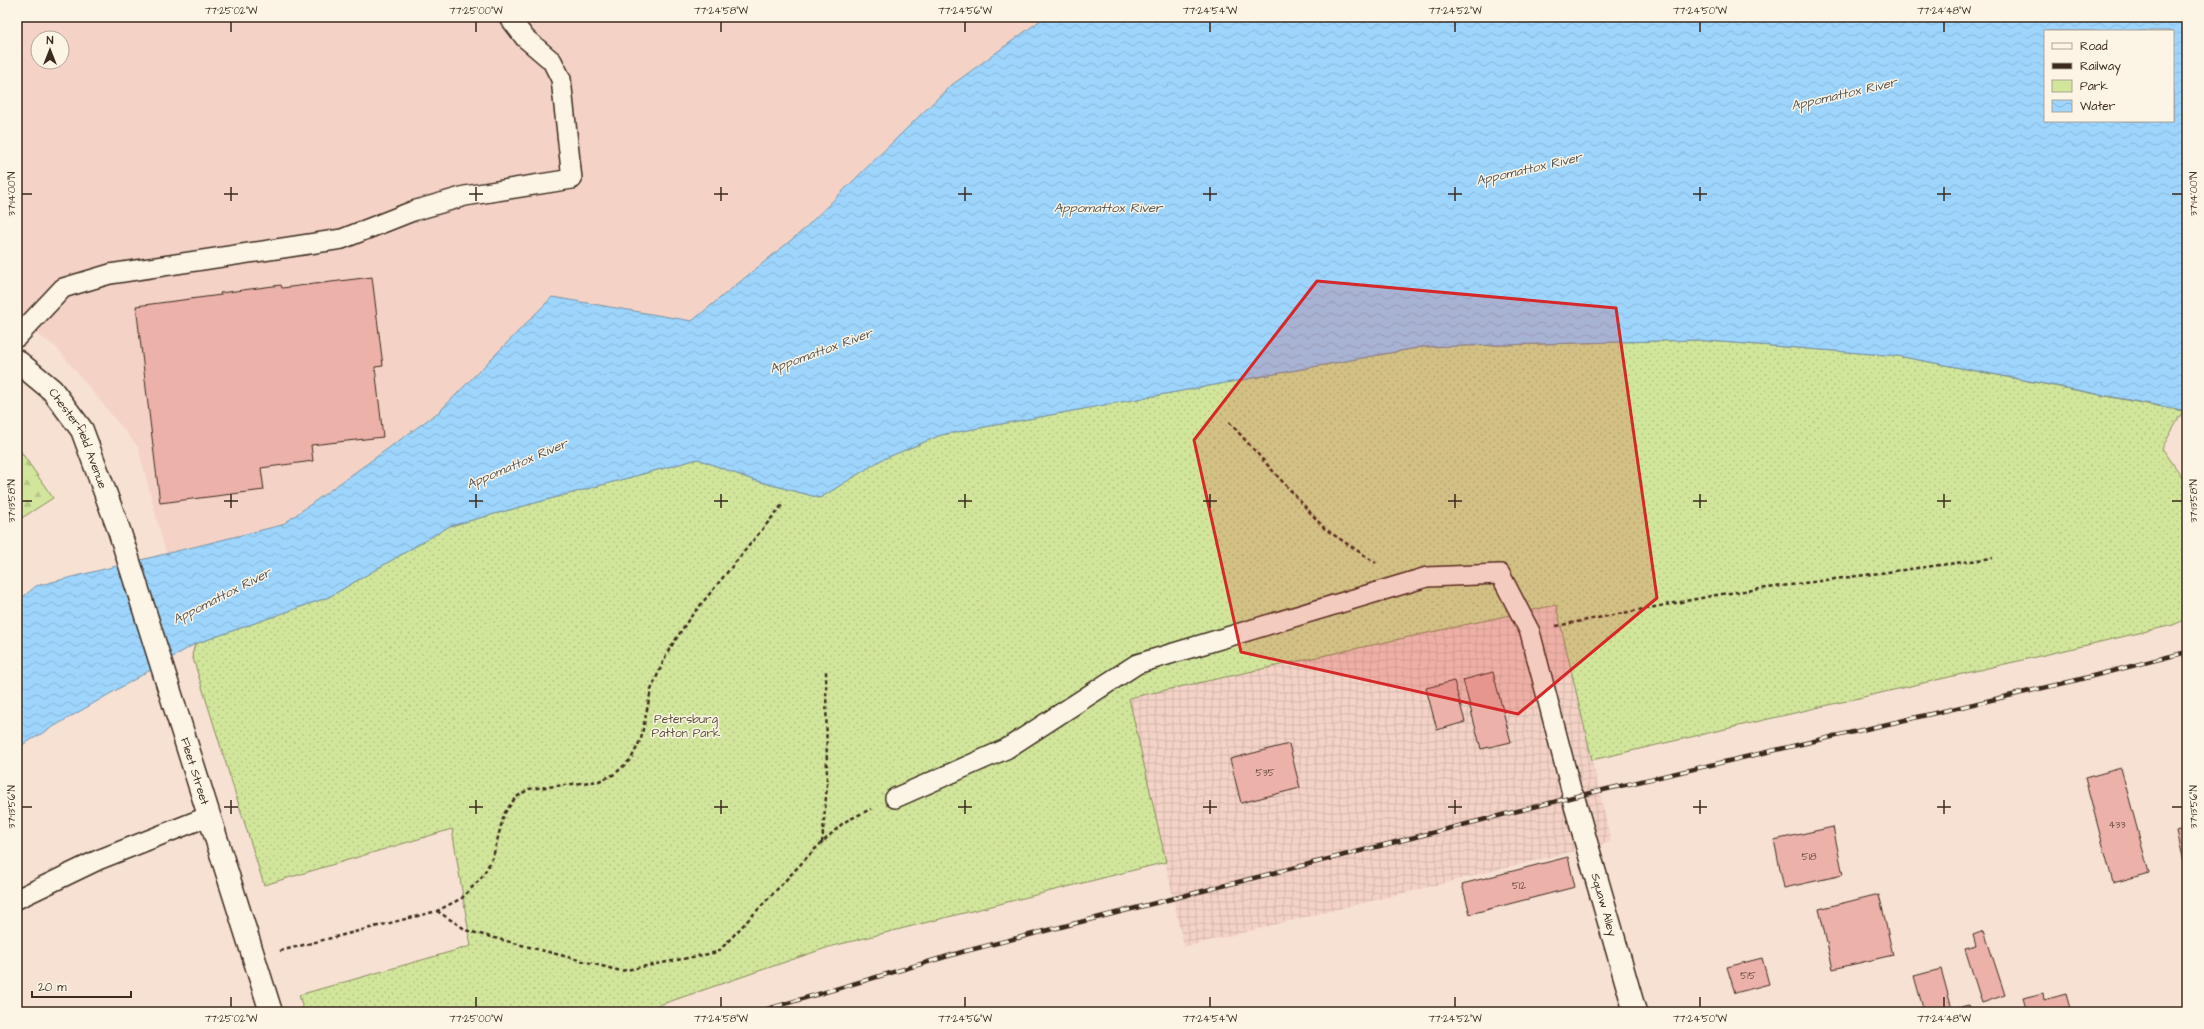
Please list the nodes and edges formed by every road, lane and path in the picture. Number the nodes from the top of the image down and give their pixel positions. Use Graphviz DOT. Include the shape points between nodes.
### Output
graph roads {
  1 [pos="509,17"];
  2 [pos="17,337"];
  3 [pos="17,361"];
  4 [pos="1229,422"];
  5 [pos="783,504"];
  6 [pos="119,530"];
  7 [pos="1993,558"];
  8 [pos="1407,583"];
  9 [pos="1530,632"];
  10 [pos="826,670"];
  11 [pos="1573,797"];
  12 [pos="895,798"];
  13 [pos="209,816"];
  14 [pos="844,822"];
  15 [pos="822,843"];
  16 [pos="17,899"];
  17 [pos="436,911"];
  18 [pos="253,958"];
  19 [pos="271,1012"];
  20 [pos="1635,1012"];
  1 -- 2 [label="lane" via="525,38 552,61 561,79 572,179 465,196 413,211 342,239 110,274 63,288"];
  3 -- 6 [label="main road, Chesterfield Avenue" via="52,390 82,430"];
  4 -- 8 [label="path" via="1325,529"];
  5 -- 17 [label="path" via="689,619 667,653 652,690 641,739 631,759 615,774 599,781 529,789 515,798 504,814 493,857 482,877 462,898"];
  6 -- 13 [label="main road, Fleet Street"];
  7 -- 9 [label="path" via="1722,594"];
  8 -- 9 [label="lane" via="1427,577 1500,574"];
  8 -- 12 [label="lane" via="1137,664 1006,749"];
  9 -- 11 [label="lane"];
  10 -- 15 [label="path" via="827,785"];
  11 -- 20 [label="main road, Squaw Alley"];
  13 -- 16 [label="lane" via="98,860"];
  13 -- 18 [label="main road, Fleet Street"];
  14 -- 15 [label="path"];
  15 -- 17 [label="path" via="718,952 621,971 468,931"];
  17 -- 18 [label="path"];
  18 -- 19 [label="main road, Fleet Street"];
}
